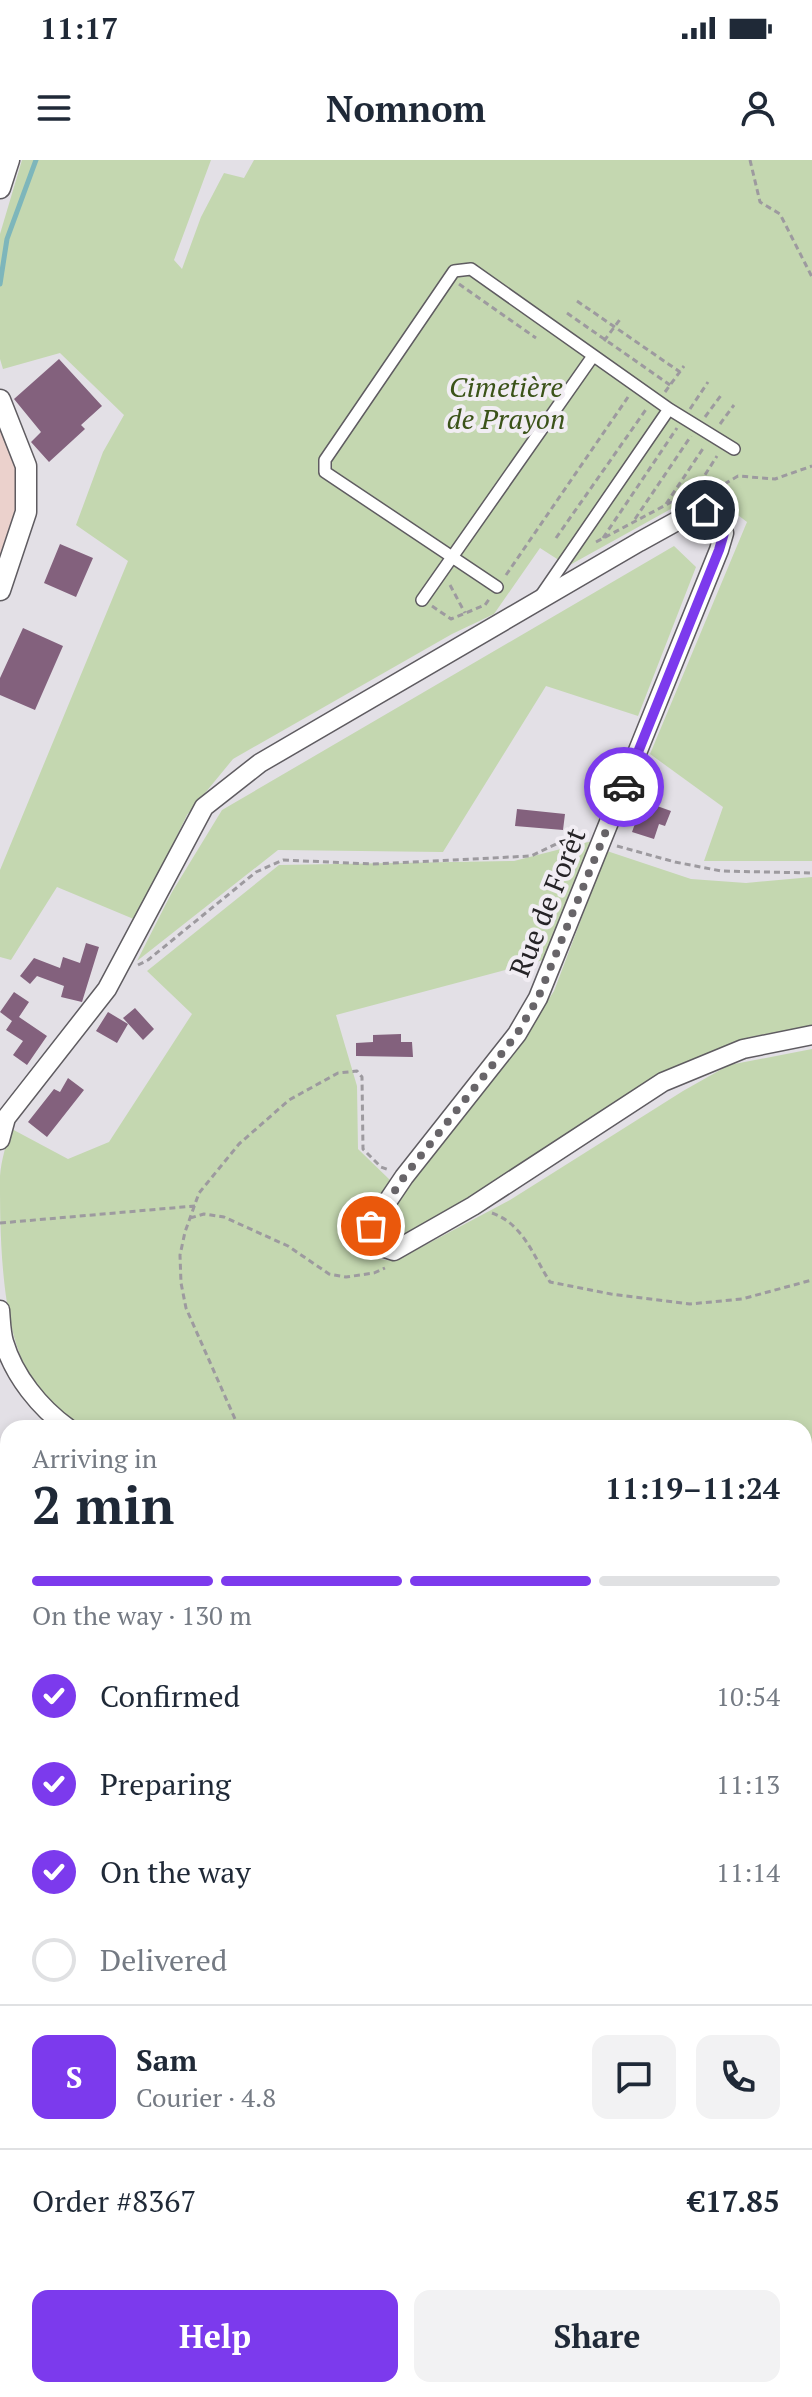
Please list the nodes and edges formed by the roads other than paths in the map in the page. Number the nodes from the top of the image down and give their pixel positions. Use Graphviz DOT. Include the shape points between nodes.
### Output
graph roads {
  1 [pos="9,160"];
  2 [pos="0,188"];
  3 [pos="593,356"];
  4 [pos="0,400"];
  5 [pos="669,409"];
  6 [pos="729,446"];
  7 [pos="452,557"];
  8 [pos="497,587"];
  9 [pos="0,590"];
  10 [pos="422,600"];
  11 [pos="537,601"];
  12 [pos="812,1035"];
  13 [pos="0,1140"];
  14 [pos="0,1310"];
  15 [pos="56,1420"];
  1 -- 2 [label="main road"];
  3 -- 5 [label="street"];
  3 -- 7 [label="street"];
  3 -- 7 [label="street" via="471,269 454,271 449,278 325,460 325,472"];
  4 -- 9 [label="main road" via="26,466 26,512"];
  5 -- 6 [label="street"];
  5 -- 11 [label="street"];
  7 -- 8 [label="street"];
  7 -- 10 [label="street"];
  11 -- 12 [label="street, Rue de Forêt" via="677,521 705,510 720,517 724,533 719,550 538,998 517,1034 371,1226 376,1245 394,1251 663,1082 743,1049"];
  11 -- 13 [label="street" via="260,763 204,807 107,989 6,1118"];
  14 -- 15 [label="street" via="4,1343 25,1385"];
}
